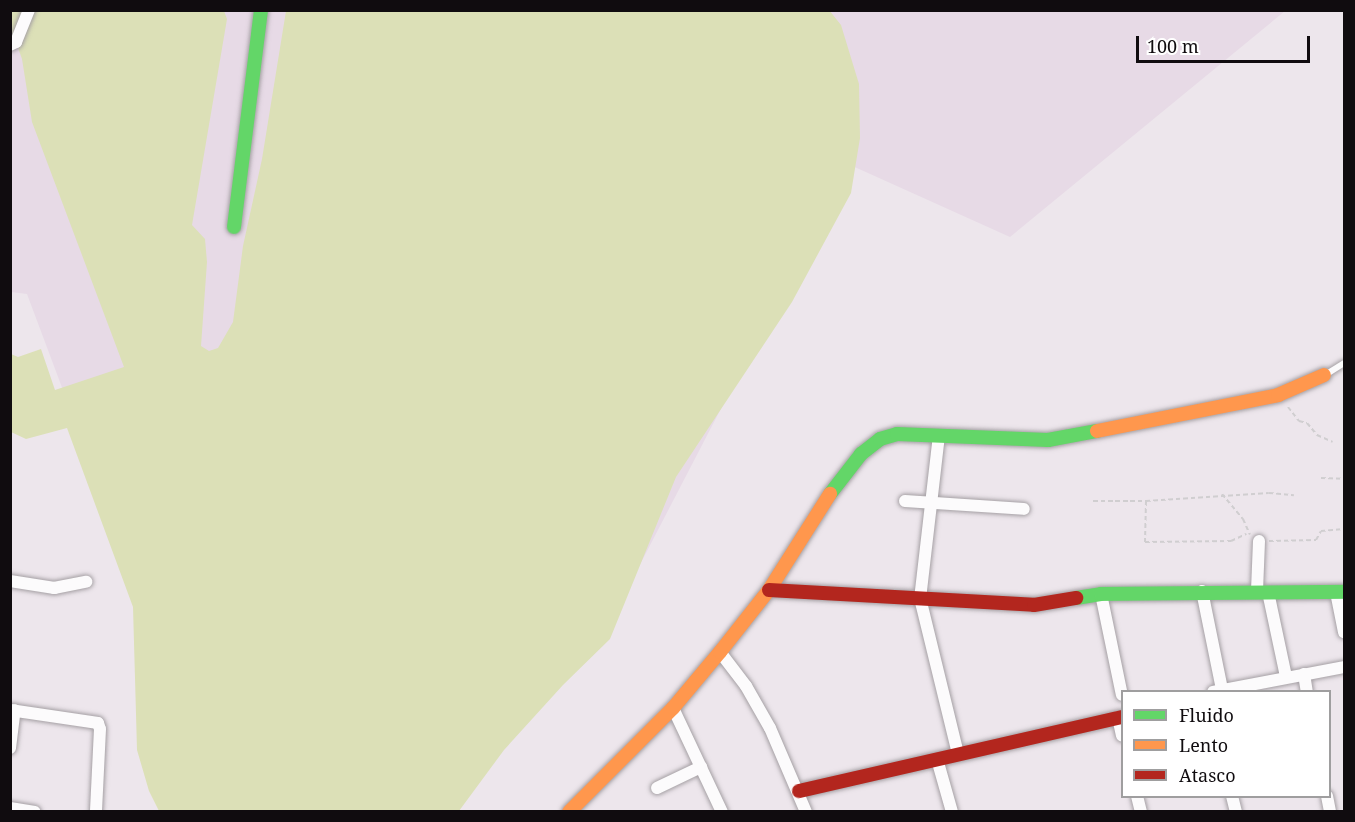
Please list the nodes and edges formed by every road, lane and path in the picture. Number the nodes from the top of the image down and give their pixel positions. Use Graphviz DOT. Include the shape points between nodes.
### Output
graph roads {
  1 [pos="29,10"];
  2 [pos="261,10"];
  3 [pos="10,45"];
  4 [pos="234,227"];
  5 [pos="1344,363"];
  6 [pos="1324,375"];
  7 [pos="1278,395"];
  8 [pos="939,435"];
  9 [pos="1333,442"];
  10 [pos="1322,478"];
  11 [pos="1344,479"];
  12 [pos="1221,494"];
  13 [pos="1294,495"];
  14 [pos="905,501"];
  15 [pos="1093,501"];
  16 [pos="1146,501"];
  17 [pos="932,502"];
  18 [pos="1024,509"];
  19 [pos="1344,529"];
  20 [pos="1248,533"];
  21 [pos="1259,541"];
  22 [pos="10,581"];
  23 [pos="86,582"];
  24 [pos="769,590"];
  25 [pos="1202,591"];
  26 [pos="1262,592"];
  27 [pos="1340,592"];
  28 [pos="1101,594"];
  29 [pos="920,598"];
  30 [pos="1344,632"];
  31 [pos="720,652"];
  32 [pos="1344,667"];
  33 [pos="1304,674"];
  34 [pos="1286,677"];
  35 [pos="1121,690"];
  36 [pos="1218,690"];
  37 [pos="1307,690"];
  38 [pos="673,708"];
  39 [pos="13,710"];
  40 [pos="1120,717"];
  41 [pos="10,748"];
  42 [pos="958,754"];
  43 [pos="937,759"];
  44 [pos="701,767"];
  45 [pos="657,788"];
  46 [pos="799,791"];
  47 [pos="10,808"];
  48 [pos="577,808"];
  49 [pos="30,811"];
  50 [pos="96,812"];
  51 [pos="722,812"];
  52 [pos="806,812"];
  53 [pos="951,812"];
  1 -- 3 [label="street" via="16,42"];
  2 -- 4 [label="street"];
  5 -- 6 [label="lane"];
  6 -- 7 [label="street"];
  7 -- 8 [label="street" via="1048,440"];
  7 -- 9 [label="path" via="1299,421"];
  8 -- 17 [label="street"];
  8 -- 24 [label="street" via="897,434 879,439 861,454 839,481"];
  10 -- 11 [label="path"];
  12 -- 13 [label="path"];
  12 -- 16 [label="path"];
  12 -- 20 [label="path" via="1243,519"];
  14 -- 17 [label="street"];
  15 -- 16 [label="path"];
  16 -- 20 [label="path" via="1145,542 1231,541"];
  17 -- 18 [label="street"];
  17 -- 29 [label="street"];
  19 -- 21 [label="path" via="1321,531 1316,540"];
  20 -- 21 [label="path"];
  21 -- 26 [label="street"];
  22 -- 23 [label="street" via="54,588"];
  24 -- 29 [label="street"];
  24 -- 31 [label="street"];
  25 -- 26 [label="street"];
  25 -- 28 [label="street"];
  25 -- 36 [label="street"];
  26 -- 27 [label="street"];
  26 -- 34 [label="street"];
  27 -- 30 [label="street"];
  28 -- 29 [label="street" via="1034,605"];
  28 -- 35 [label="street"];
  29 -- 42 [label="street"];
  31 -- 38 [label="street"];
  31 -- 46 [label="street" via="746,686 770,728"];
  32 -- 33 [label="street"];
  33 -- 34 [label="street"];
  33 -- 37 [label="street"];
  34 -- 36 [label="street"];
  38 -- 44 [label="street"];
  38 -- 48 [label="street"];
  39 -- 41 [label="street"];
  39 -- 50 [label="street" via="98,723"];
  40 -- 42 [label="street"];
  42 -- 43 [label="street"];
  43 -- 46 [label="street"];
  43 -- 53 [label="street"];
  44 -- 45 [label="street"];
  44 -- 51 [label="street"];
  46 -- 52 [label="street"];
  47 -- 49 [label="street"];
}
